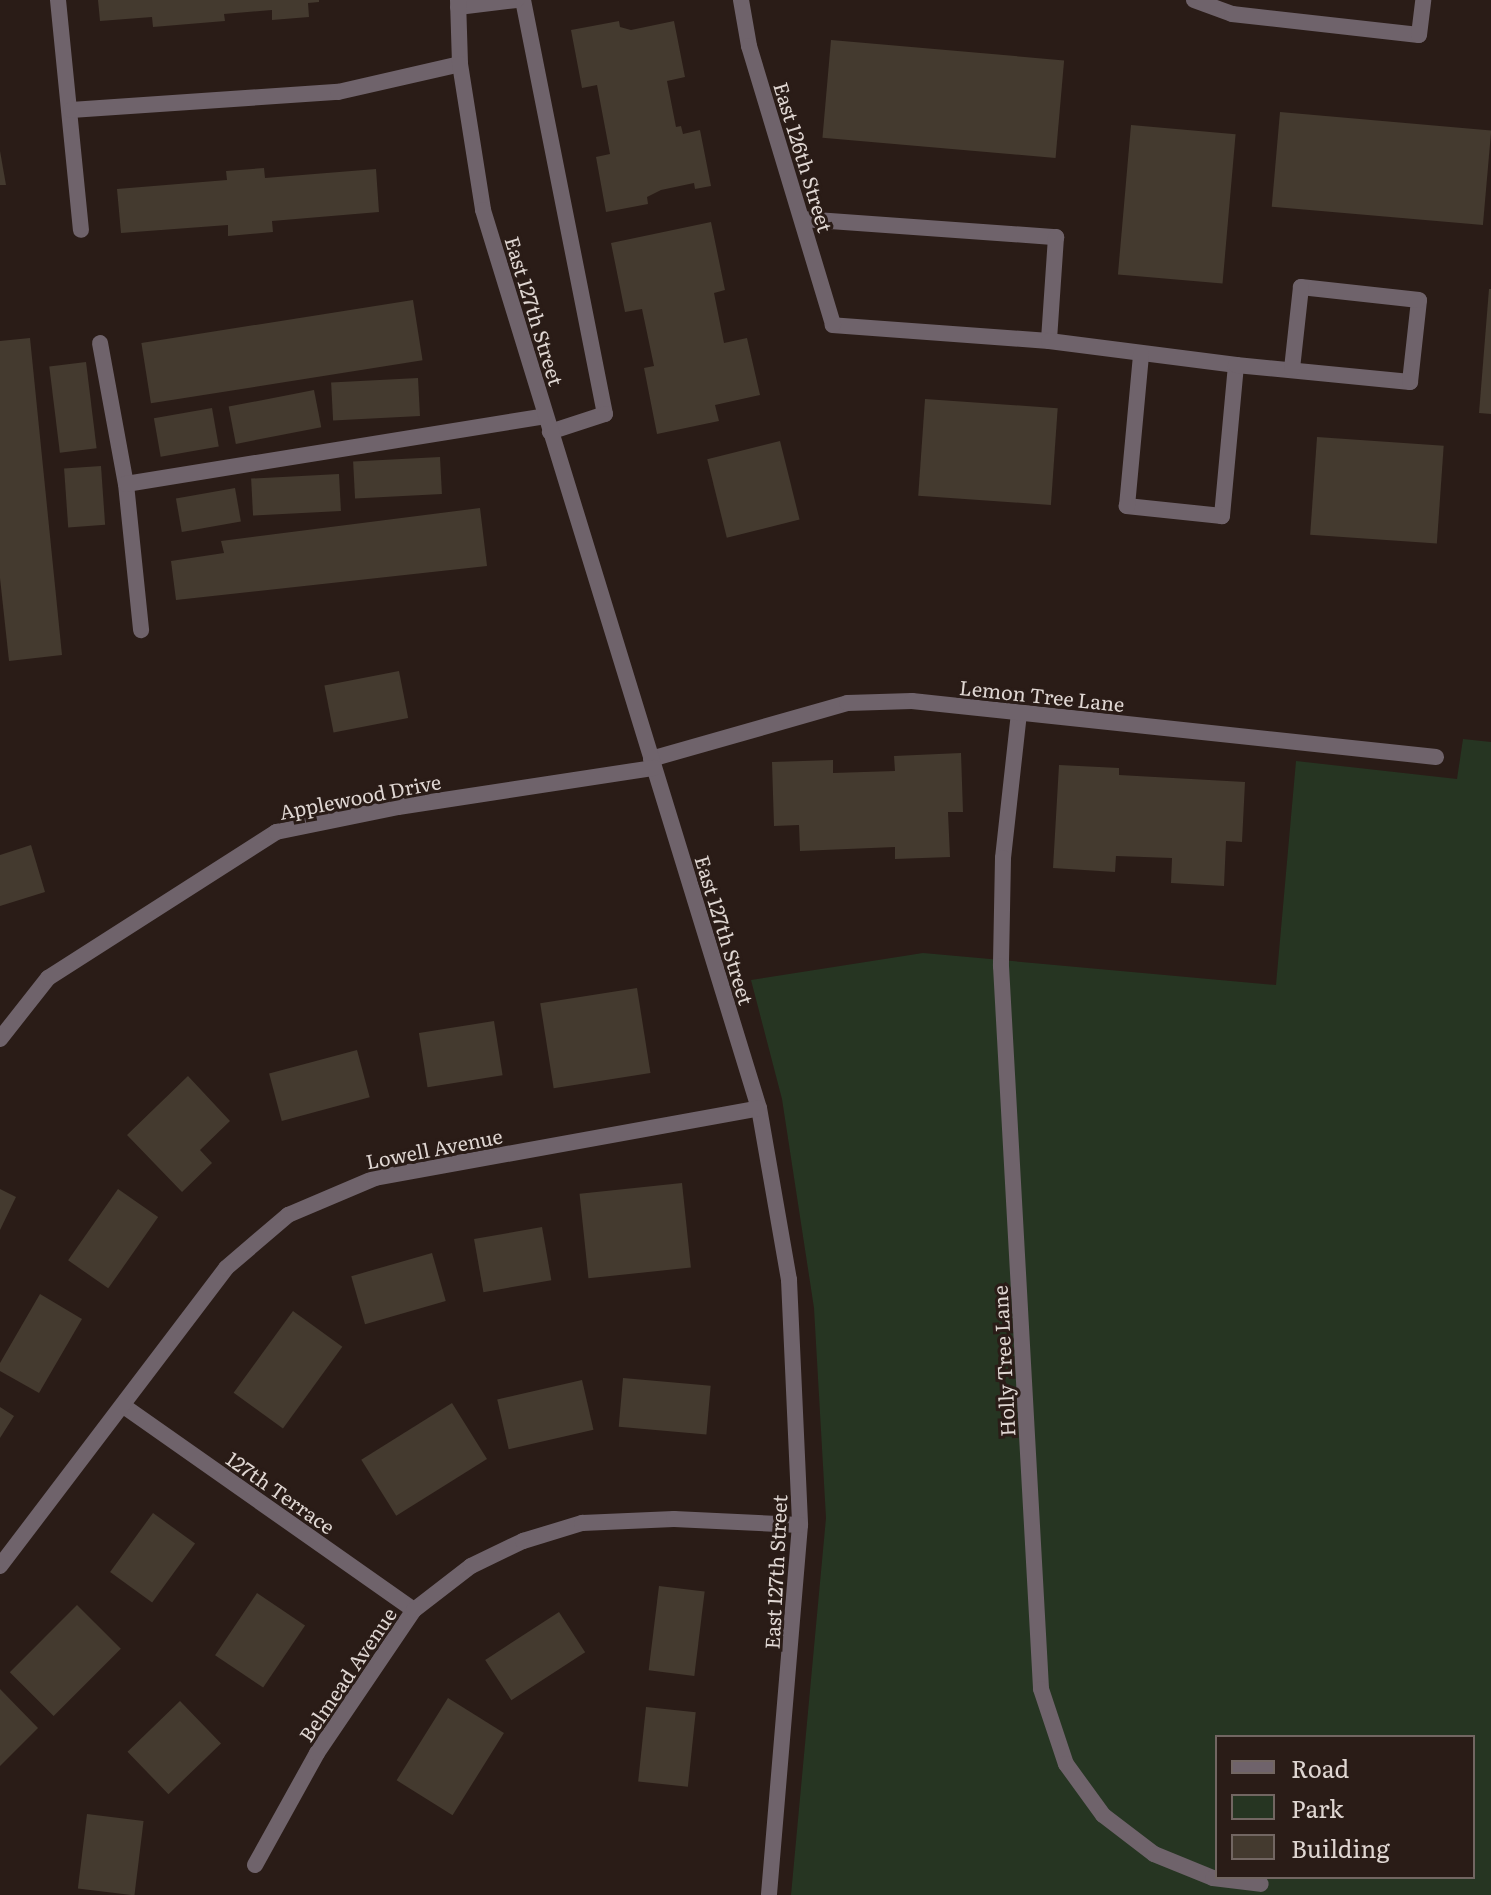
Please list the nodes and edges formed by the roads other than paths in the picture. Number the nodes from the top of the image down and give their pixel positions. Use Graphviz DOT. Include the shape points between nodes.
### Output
graph roads {
  1 [pos="58,0"];
  2 [pos="517,0"];
  3 [pos="523,0"];
  4 [pos="741,0"];
  5 [pos="1194,0"];
  6 [pos="1423,0"];
  7 [pos="458,4"];
  8 [pos="1233,7"];
  9 [pos="460,64"];
  10 [pos="71,110"];
  11 [pos="802,219"];
  12 [pos="81,230"];
  13 [pos="1049,341"];
  14 [pos="100,343"];
  15 [pos="1141,355"];
  16 [pos="1236,365"];
  17 [pos="1292,369"];
  18 [pos="548,424"];
  19 [pos="126,484"];
  20 [pos="141,630"];
  21 [pos="1019,713"];
  22 [pos="1436,757"];
  23 [pos="653,764"];
  24 [pos="0,1039"];
  25 [pos="759,1108"];
  26 [pos="125,1407"];
  27 [pos="800,1525"];
  28 [pos="0,1566"];
  29 [pos="414,1610"];
  30 [pos="255,1865"];
  31 [pos="1215,1878"];
  32 [pos="1221,1879"];
  33 [pos="1261,1884"];
  34 [pos="769,1895"];
  1 -- 10 [label="street"];
  2 -- 7 [label="street"];
  3 -- 18 [label="street" via="605,414"];
  4 -- 11 [label="street, East 126th Street" via="749,46"];
  5 -- 8 [label="street"];
  6 -- 8 [label="street" via="1419,35"];
  7 -- 9 [label="street, East 127th Street"];
  9 -- 10 [label="street" via="338,92"];
  9 -- 18 [label="street, East 127th Street" via="483,210"];
  10 -- 12 [label="street"];
  11 -- 13 [label="street, East 126th Street" via="833,325"];
  11 -- 13 [label="street" via="1056,237"];
  13 -- 15 [label="street"];
  14 -- 19 [label="street"];
  15 -- 16 [label="street"];
  15 -- 16 [label="street" via="1127,506 1158,510 1222,516"];
  16 -- 17 [label="street"];
  17 -- 17 [label="street" via="1410,382 1419,300 1301,287"];
  18 -- 19 [label="street"];
  18 -- 23 [label="street, East 127th Street"];
  19 -- 20 [label="street"];
  21 -- 22 [label="street, Lemon Tree Lane"];
  21 -- 23 [label="street, Lemon Tree Lane" via="912,701 847,703"];
  21 -- 31 [label="street, Holly Tree Lane" via="1003,858 1001,966 1041,1689 1066,1764 1103,1815 1154,1854"];
  23 -- 24 [label="street, Applewood Drive" via="276,832 48,978"];
  23 -- 25 [label="street, East 127th Street"];
  25 -- 26 [label="street, Lowell Avenue" via="375,1178 288,1215 226,1268"];
  25 -- 27 [label="street, East 127th Street" via="789,1280"];
  26 -- 28 [label="street, Lowell Avenue"];
  26 -- 29 [label="street, 127th Terrace"];
  27 -- 29 [label="street, Belmead Avenue" via="674,1519 582,1523 523,1541 471,1566"];
  27 -- 34 [label="street, East 127th Street"];
  29 -- 30 [label="street, Belmead Avenue" via="317,1753"];
  32 -- 33 [label="street, Holly Tree Lane"];
}
